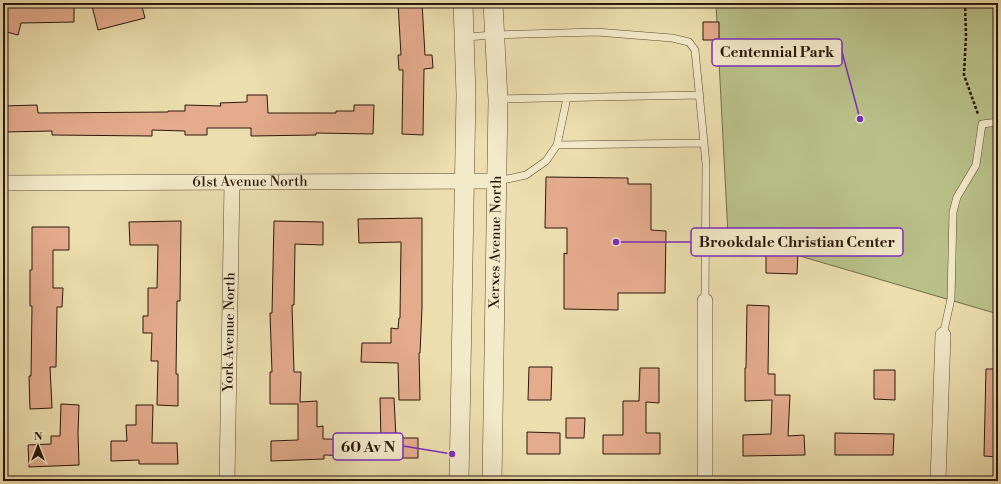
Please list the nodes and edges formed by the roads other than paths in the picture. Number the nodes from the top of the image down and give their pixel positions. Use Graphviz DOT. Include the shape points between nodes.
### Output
graph roads {
  1 [pos="462,3"];
  2 [pos="493,3"];
  3 [pos="495,34"];
  4 [pos="465,37"];
  5 [pos="700,95"];
  6 [pos="567,98"];
  7 [pos="498,100"];
  8 [pos="998,122"];
  9 [pos="704,143"];
  10 [pos="557,145"];
  11 [pos="464,181"];
  12 [pos="497,181"];
  13 [pos="3,183"];
  14 [pos="232,183"];
  15 [pos="705,301"];
  16 [pos="943,335"];
  17 [pos="227,481"];
  18 [pos="459,481"];
  19 [pos="492,481"];
  20 [pos="705,481"];
  21 [pos="938,481"];
  1 -- 4 [label="street"];
  2 -- 3 [label="street, Xerxes Avenue North"];
  3 -- 4 [label="lane"];
  3 -- 5 [label="lane" via="596,32 672,38 689,42 695,50"];
  3 -- 7 [label="street, Xerxes Avenue North"];
  4 -- 11 [label="street"];
  5 -- 6 [label="lane"];
  5 -- 9 [label="lane"];
  6 -- 7 [label="lane"];
  6 -- 10 [label="lane"];
  7 -- 12 [label="street, Xerxes Avenue North"];
  8 -- 16 [label="lane" via="982,124 976,164 957,197 953,212 950,299"];
  9 -- 10 [label="lane"];
  9 -- 15 [label="lane"];
  10 -- 12 [label="lane" via="546,160 526,175"];
  11 -- 12 [label="street, 61st Avenue North"];
  11 -- 14 [label="street, 61st Avenue North"];
  11 -- 18 [label="street"];
  12 -- 19 [label="street, Xerxes Avenue North"];
  13 -- 14 [label="street, 61st Avenue North"];
  14 -- 17 [label="street, York Avenue North"];
  15 -- 20 [label="street"];
  16 -- 21 [label="street"];
}
